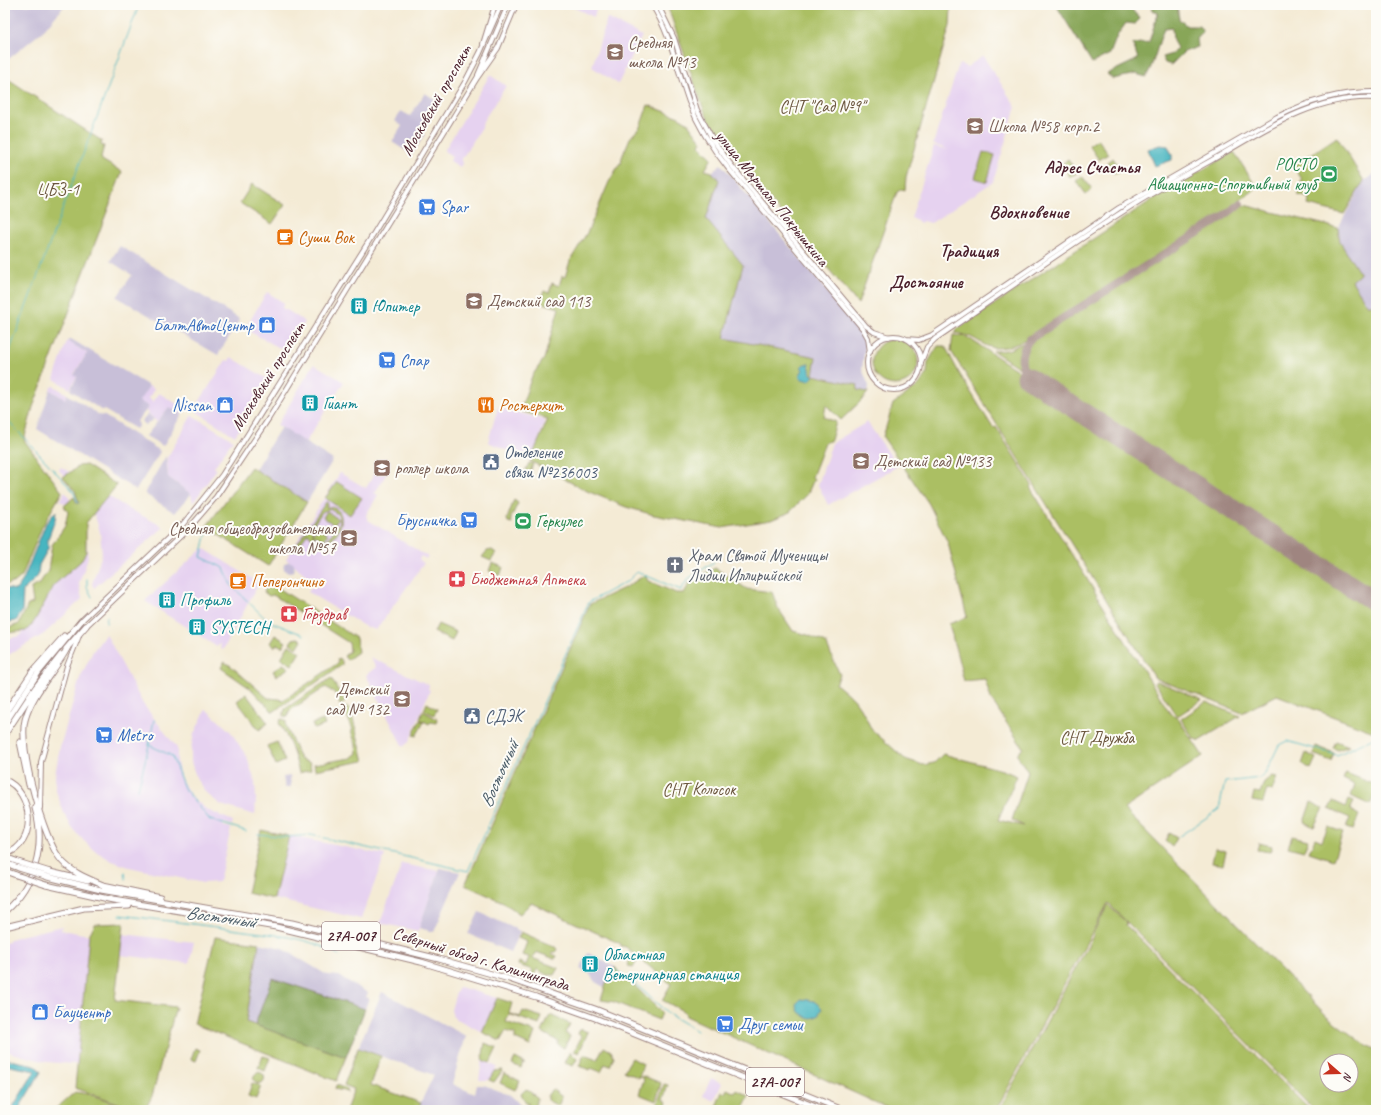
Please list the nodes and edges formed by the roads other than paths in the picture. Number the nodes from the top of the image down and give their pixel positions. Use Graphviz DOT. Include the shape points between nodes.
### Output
graph roads {
  1 [pos="495,5"];
  2 [pos="501,5"];
  3 [pos="508,5"];
  4 [pos="516,5"];
  5 [pos="652,5"];
  6 [pos="658,5"];
  7 [pos="482,50"];
  8 [pos="477,78"];
  9 [pos="1376,92"];
  10 [pos="1376,98"];
  11 [pos="368,241"];
  12 [pos="376,245"];
  13 [pos="889,337"];
  14 [pos="906,339"];
  15 [pos="870,352"];
  16 [pos="921,362"];
  17 [pos="228,465"];
  18 [pos="236,469"];
  19 [pos="168,539"];
  20 [pos="173,544"];
  21 [pos="162,545"];
  22 [pos="166,550"];
  23 [pos="81,621"];
  24 [pos="86,626"];
  25 [pos="80,632"];
  26 [pos="68,647"];
  27 [pos="33,691"];
  28 [pos="15,698"];
  29 [pos="5,709"];
  30 [pos="5,713"];
  31 [pos="5,722"];
  32 [pos="5,734"];
  33 [pos="5,780"];
  34 [pos="41,815"];
  35 [pos="5,854"];
  36 [pos="5,857"];
  37 [pos="5,863"];
  38 [pos="20,865"];
  39 [pos="5,871"];
  40 [pos="49,874"];
  41 [pos="105,886"];
  42 [pos="187,904"];
  43 [pos="153,906"];
  44 [pos="5,911"];
  45 [pos="5,927"];
  46 [pos="823,1110"];
  47 [pos="843,1110"];
  1 -- 7 [label="main road"];
  2 -- 7 [label="main road, Московский проспект"];
  3 -- 8 [label="main road, Московский проспект"];
  4 -- 8 [label="main road" via="498,48"];
  5 -- 15 [label="main road, улица Маршала Покрышкина" via="667,34 688,99 704,135 728,168 863,329 868,338"];
  6 -- 13 [label="main road, улица Маршала Покрышкина" via="671,32 696,107 713,140 866,326"];
  7 -- 11 [label="main road, Московский проспект"];
  8 -- 12 [label="main road, Московский проспект"];
  9 -- 14 [label="main road" via="1348,94 1312,102 1277,117 1119,208 932,335 918,340"];
  10 -- 16 [label="main road" via="1351,99 1317,106 1289,117 1139,202 935,339 927,347"];
  11 -- 12 [label="main road"];
  11 -- 17 [label="main road, Московский проспект"];
  12 -- 18 [label="main road, Московский проспект"];
  13 -- 14 [label="main road"];
  13 -- 15 [label="main road" via="877,342"];
  14 -- 16 [label="main road" via="916,347"];
  15 -- 16 [label="main road" via="867,362 870,375 878,385 887,389 901,389 912,383 920,372"];
  17 -- 18 [label="main road"];
  17 -- 19 [label="main road, Московский проспект" via="193,512"];
  18 -- 20 [label="main road, Московский проспект" via="202,516"];
  19 -- 20 [label="main road" via="168,544"];
  19 -- 21 [label="main road, Московский проспект"];
  20 -- 22 [label="main road, Московский проспект"];
  21 -- 22 [label="main road" via="166,545"];
  21 -- 23 [label="main road, Московский проспект"];
  22 -- 24 [label="main road, Московский проспект"];
  23 -- 28 [label="highway" via="50,651"];
  23 -- 31 [label="highway, Московский проспект" via="38,673"];
  24 -- 25 [label="highway, Московский проспект"];
  25 -- 26 [label="highway, Московский проспект"];
  25 -- 34 [label="main road" via="67,666 41,762"];
  26 -- 27 [label="highway, Московский проспект"];
  26 -- 34 [label="highway" via="60,663 33,700 23,728 24,750"];
  27 -- 32 [label="highway, Московский проспект"];
  27 -- 44 [label="highway" via="21,720 19,735 23,763 38,818 39,851 34,871 25,889"];
  28 -- 29 [label="highway"];
  28 -- 30 [label="highway"];
  33 -- 35 [label="highway" via="20,792 28,823 28,832 22,843"];
  34 -- 41 [label="highway" via="50,844 61,860 78,874"];
  36 -- 38 [label="highway"];
  37 -- 38 [label="highway"];
  38 -- 40 [label="highway, bridge"];
  39 -- 43 [label="highway, Северный обход г. Калининграда / 27А-007, bridge" via="91,896"];
  40 -- 41 [label="highway"];
  40 -- 42 [label="highway, Северный обход г. Калининграда / 27А-007" via="101,890"];
  41 -- 42 [label="highway"];
  42 -- 47 [label="highway, Северный обход г. Калининграда / 27А-007" via="345,934 509,979 620,1019"];
  43 -- 45 [label="highway" via="84,908"];
  43 -- 46 [label="highway, Северный обход г. Калининграда / 27А-007" via="337,940 496,984 622,1028"];
}
